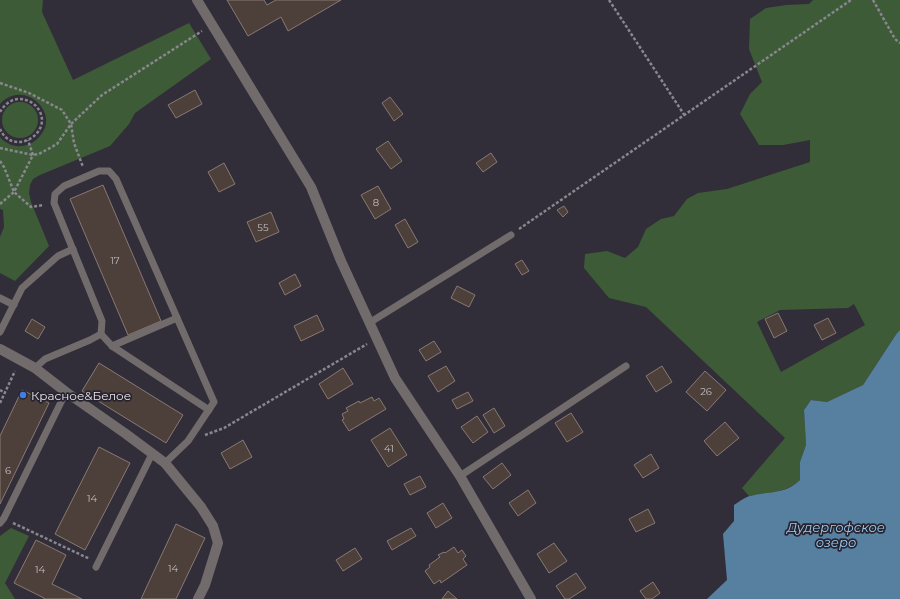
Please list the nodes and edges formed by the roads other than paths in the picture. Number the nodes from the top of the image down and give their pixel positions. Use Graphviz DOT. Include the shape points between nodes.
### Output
graph roads {
  1 [pos="197,0"];
  2 [pos="511,235"];
  3 [pos="73,249"];
  4 [pos="0,298"];
  5 [pos="14,305"];
  6 [pos="177,318"];
  7 [pos="369,323"];
  8 [pos="0,332"];
  9 [pos="101,334"];
  10 [pos="112,346"];
  11 [pos="0,349"];
  12 [pos="626,366"];
  13 [pos="35,368"];
  14 [pos="66,392"];
  15 [pos="209,410"];
  16 [pos="152,454"];
  17 [pos="165,463"];
  18 [pos="460,476"];
  19 [pos="2,521"];
  20 [pos="97,565"];
  21 [pos="198,599"];
  22 [pos="531,599"];
  1 -- 7 [label="street" via="311,187"];
  2 -- 7 [label="lane"];
  3 -- 5 [label="lane" via="58,256 22,288"];
  3 -- 6 [label="lane" via="54,203 55,194 64,186 86,176 99,171 109,171 116,179"];
  3 -- 9 [label="lane" via="102,321"];
  4 -- 5 [label="lane"];
  5 -- 8 [label="lane"];
  6 -- 10 [label="lane"];
  6 -- 15 [label="lane" via="214,402"];
  7 -- 18 [label="street" via="395,378"];
  9 -- 10 [label="lane"];
  9 -- 13 [label="lane" via="45,359"];
  10 -- 15 [label="lane"];
  11 -- 13 [label="street"];
  12 -- 18 [label="lane"];
  13 -- 14 [label="street"];
  14 -- 16 [label="street"];
  14 -- 19 [label="lane"];
  15 -- 17 [label="lane" via="188,441"];
  16 -- 17 [label="street"];
  16 -- 20 [label="lane"];
  17 -- 21 [label="street" via="201,507 213,526 218,543"];
  18 -- 22 [label="street"];
}
